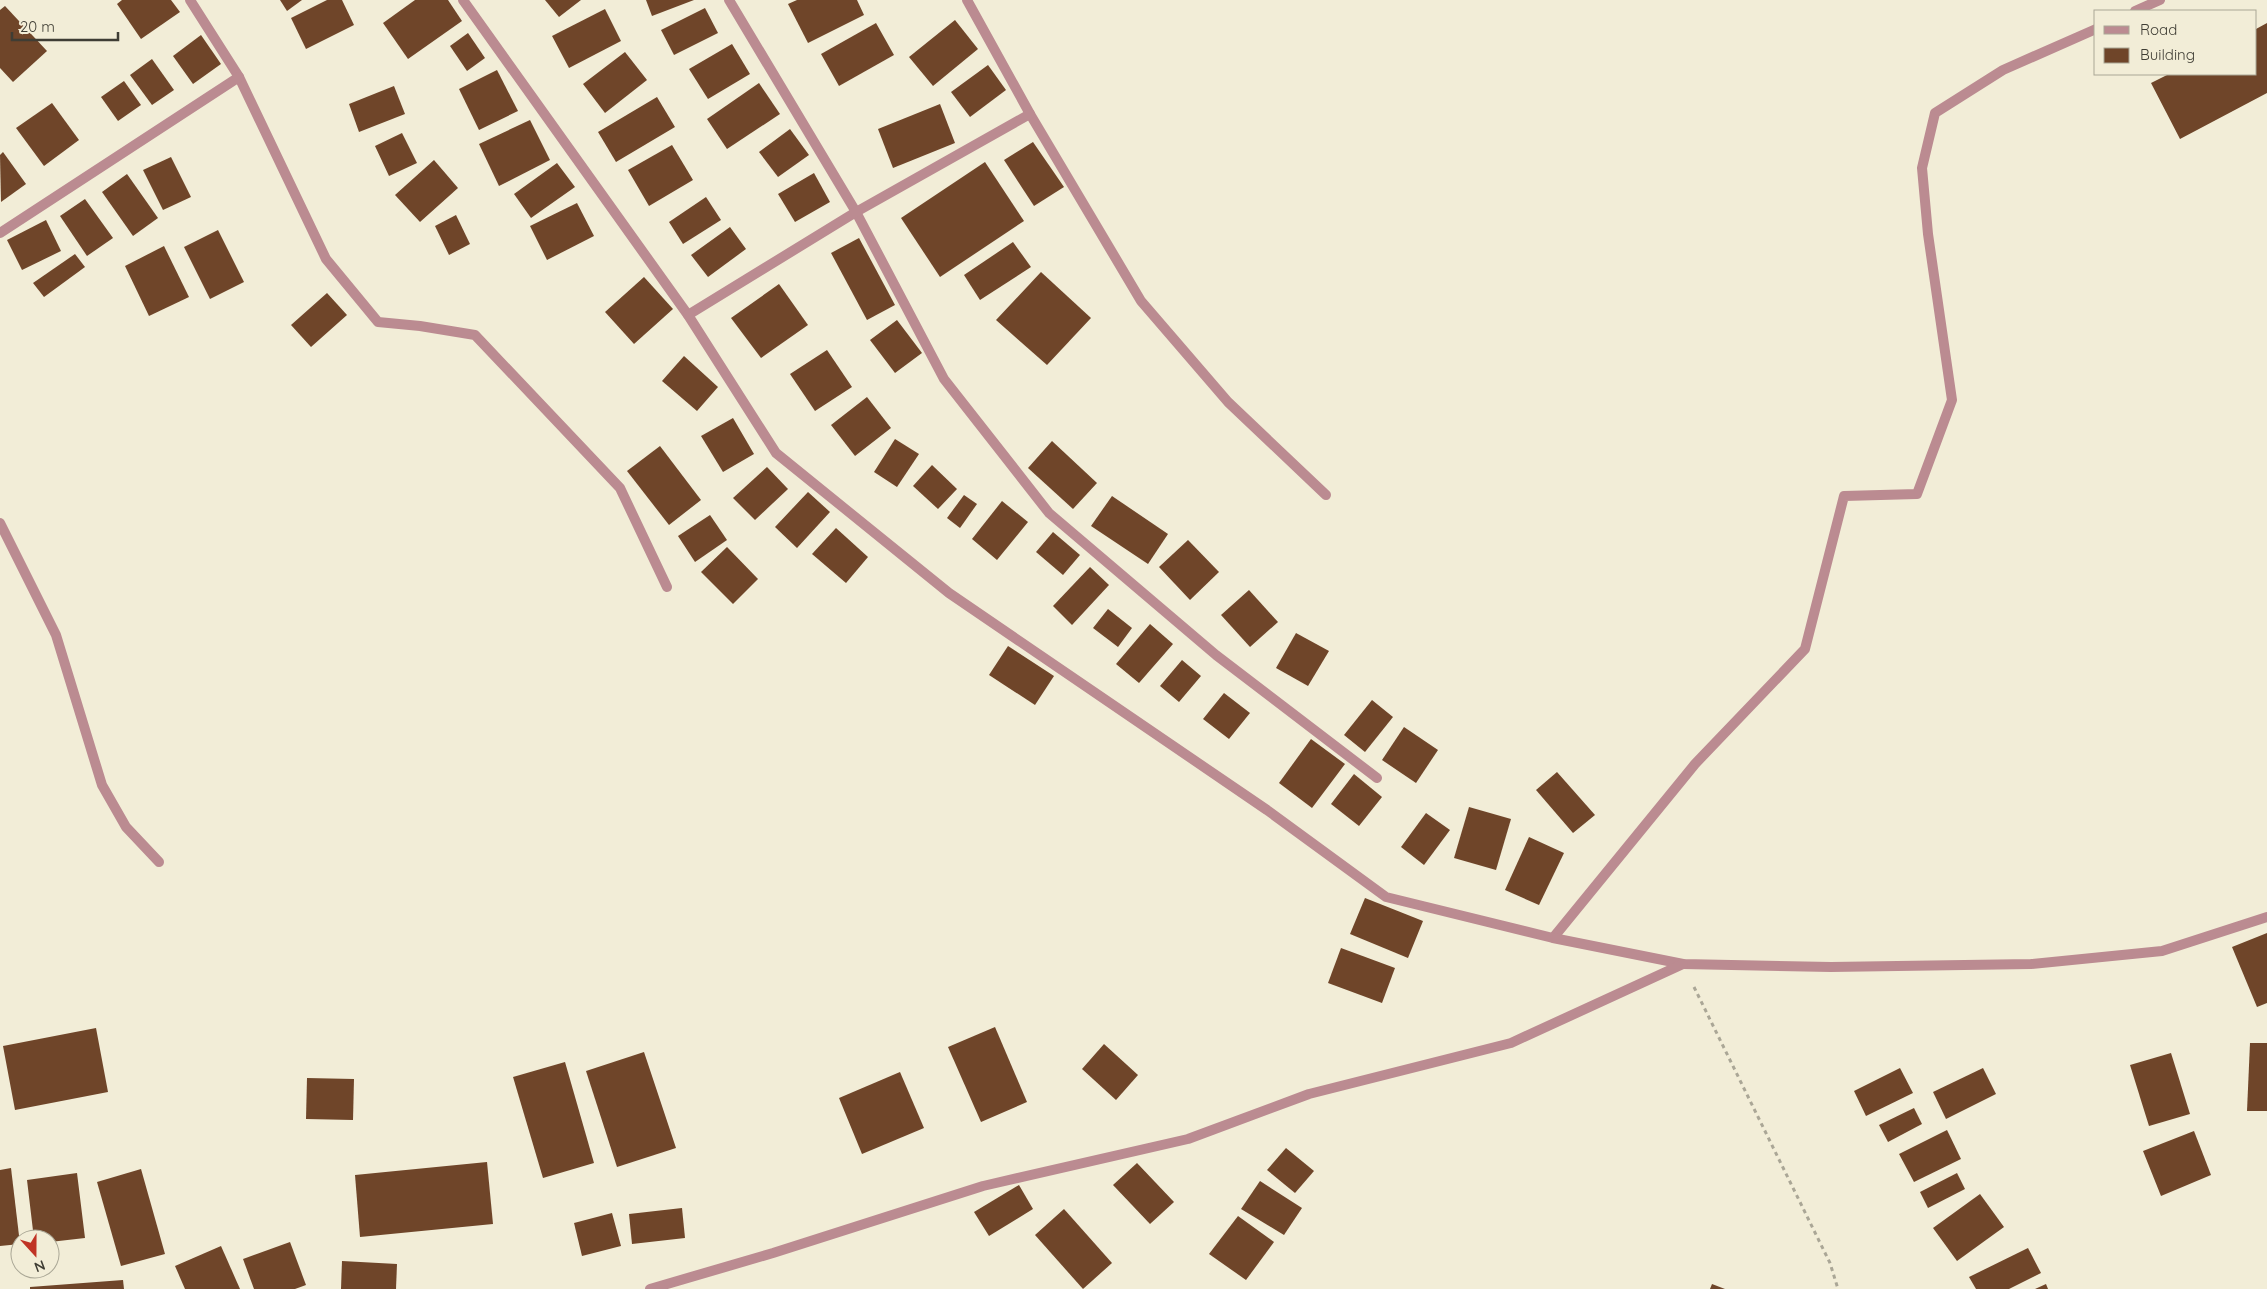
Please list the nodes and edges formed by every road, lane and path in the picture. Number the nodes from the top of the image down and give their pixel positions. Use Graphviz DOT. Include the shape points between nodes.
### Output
graph roads {
  1 [pos="190,0"];
  2 [pos="463,0"];
  3 [pos="728,0"];
  4 [pos="967,0"];
  5 [pos="2160,0"];
  6 [pos="2137,10"];
  7 [pos="2094,30"];
  8 [pos="240,77"];
  9 [pos="1030,114"];
  10 [pos="856,212"];
  11 [pos="0,233"];
  12 [pos="688,315"];
  13 [pos="1326,495"];
  14 [pos="0,523"];
  15 [pos="667,587"];
  16 [pos="1378,778"];
  17 [pos="159,862"];
  18 [pos="2267,917"];
  19 [pos="1553,938"];
  20 [pos="1683,964"];
  21 [pos="650,1289"];
  22 [pos="1838,1289"];
  1 -- 8 [label="street"];
  2 -- 12 [label="street"];
  3 -- 10 [label="street"];
  4 -- 9 [label="street"];
  5 -- 6 [label="street"];
  7 -- 19 [label="street" via="2003,70 1935,113 1922,168 1928,234 1952,400 1917,494 1844,496 1805,649 1695,764"];
  8 -- 11 [label="street"];
  8 -- 15 [label="street" via="326,259 378,322 475,335 620,488"];
  9 -- 10 [label="street"];
  9 -- 13 [label="street" via="1141,301 1228,402"];
  10 -- 12 [label="street"];
  10 -- 16 [label="street" via="944,379 1049,512 1216,655"];
  12 -- 19 [label="street" via="776,454 949,593 1267,810 1386,897"];
  14 -- 17 [label="street" via="56,635 102,785 126,827"];
  18 -- 20 [label="street" via="2162,951 2031,964 1831,967"];
  19 -- 20 [label="street"];
  20 -- 21 [label="street" via="1511,1043 1309,1094 1188,1139 983,1186"];
  20 -- 22 [label="path" via="1830,1263"];
}
